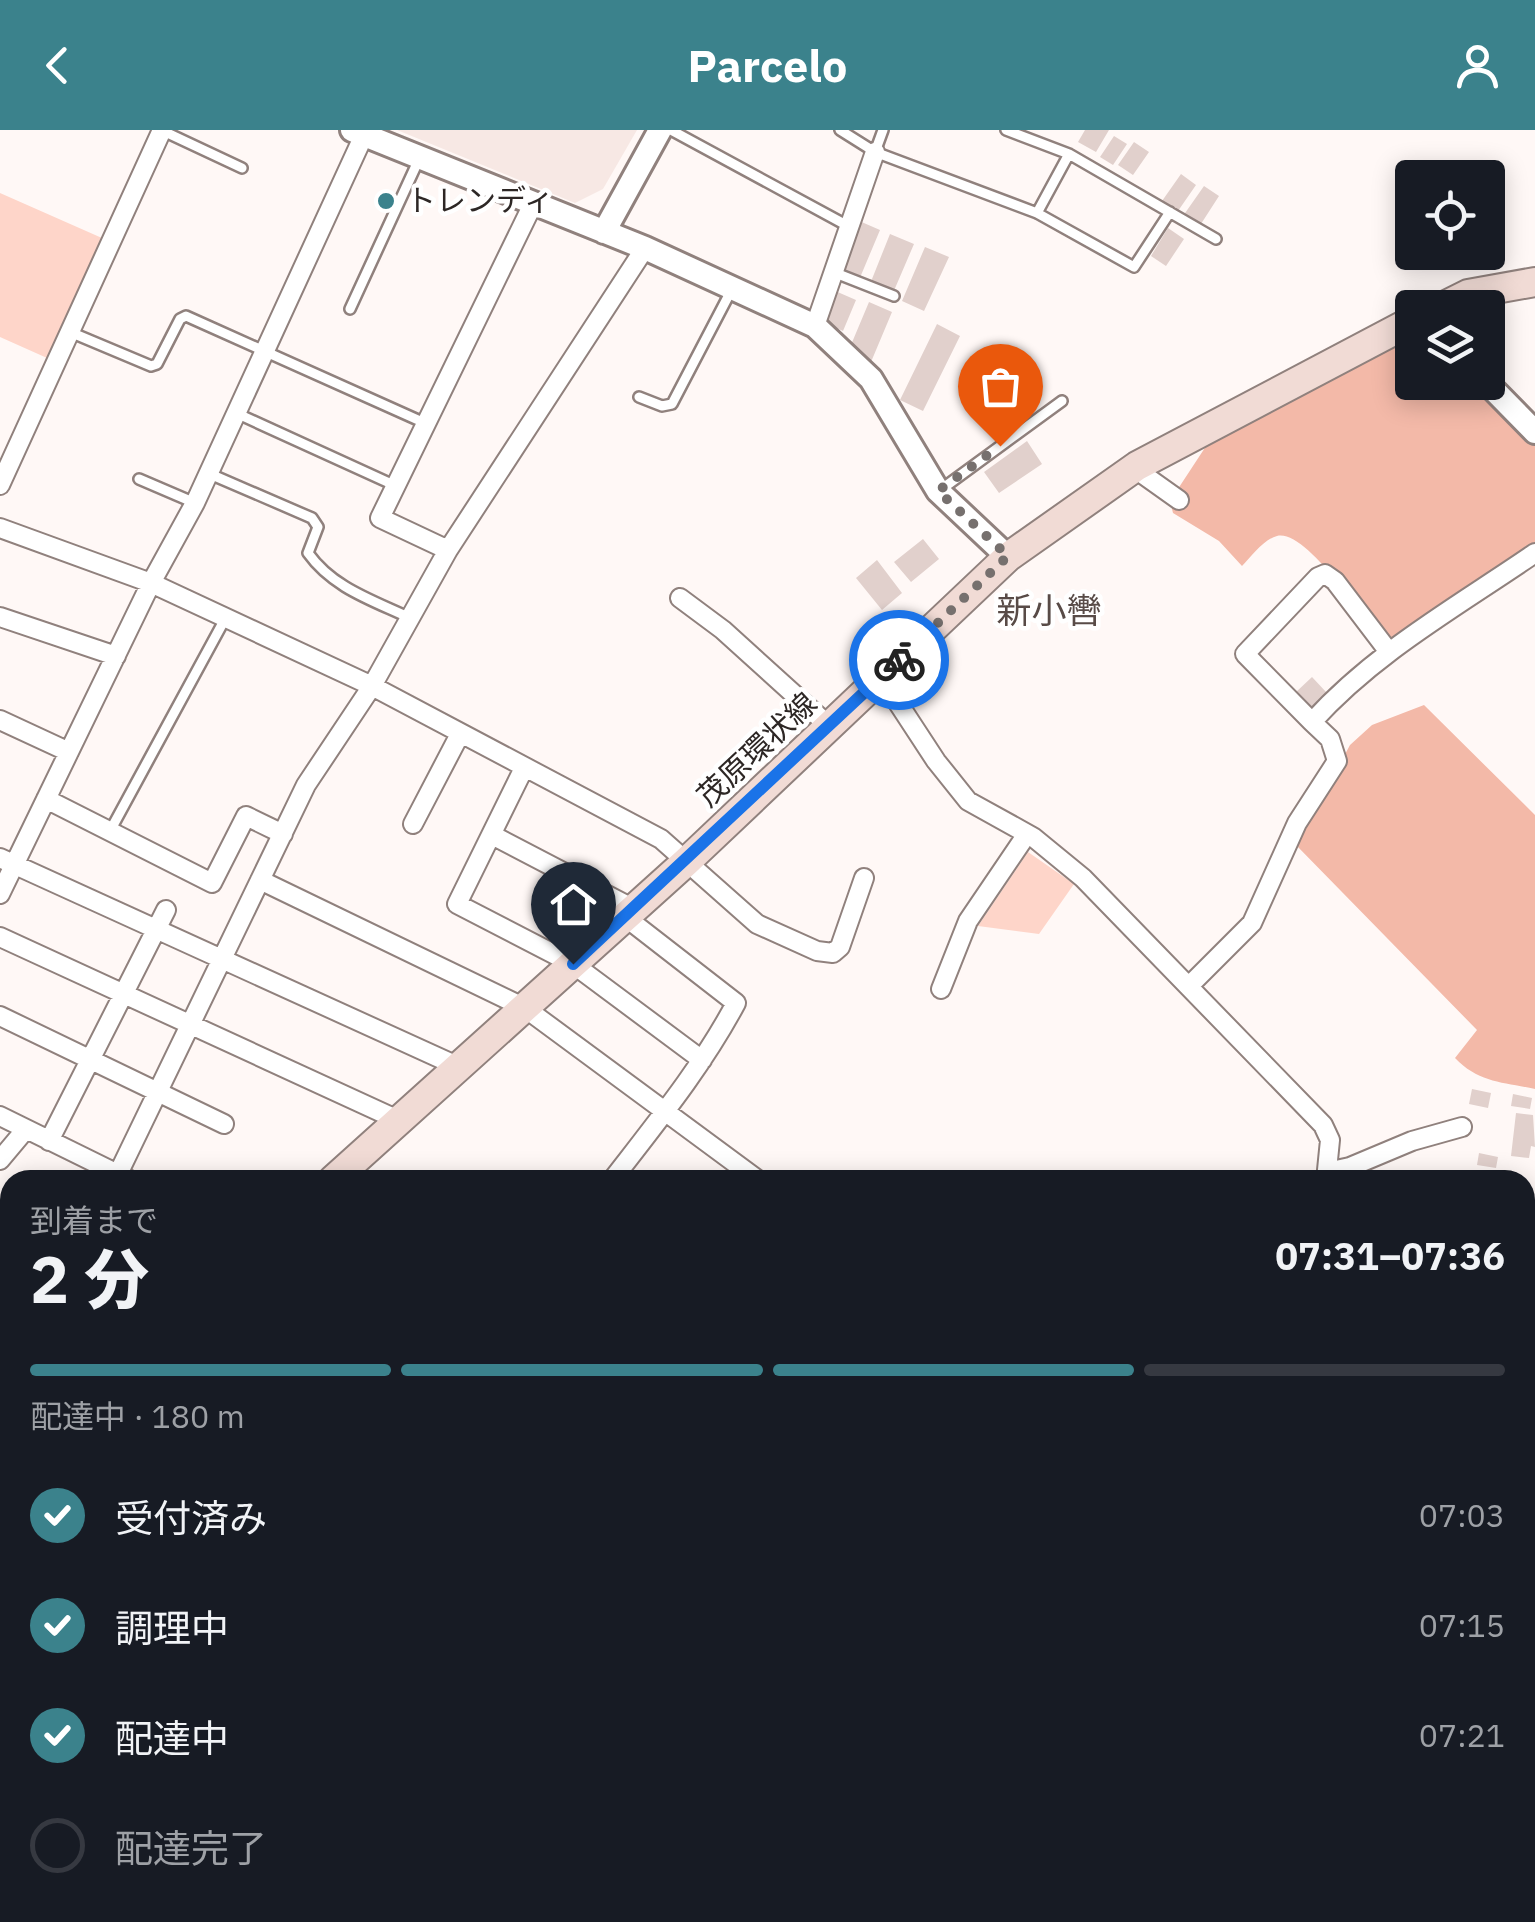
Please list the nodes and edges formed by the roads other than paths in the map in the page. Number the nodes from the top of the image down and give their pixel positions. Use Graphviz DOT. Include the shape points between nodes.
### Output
graph roads {
  1 [pos="162,130"];
  2 [pos="660,130"];
  3 [pos="671,130"];
  4 [pos="840,130"];
  5 [pos="883,130"];
  6 [pos="1006,130"];
  7 [pos="358,132"];
  8 [pos="875,152"];
  9 [pos="1069,154"];
  10 [pos="420,158"];
  11 [pos="242,168"];
  12 [pos="533,204"];
  13 [pos="1170,212"];
  14 [pos="1037,213"];
  15 [pos="848,226"];
  16 [pos="604,232"];
  17 [pos="1216,239"];
  18 [pos="646,248"];
  19 [pos="833,272"];
  20 [pos="1535,282"];
  21 [pos="733,286"];
  22 [pos="1490,290"];
  23 [pos="894,296"];
  24 [pos="350,308"];
  25 [pos="815,326"];
  26 [pos="1395,330"];
  27 [pos="70,332"];
  28 [pos="266,349"];
  29 [pos="639,397"];
  30 [pos="1504,400"];
  31 [pos="1062,401"];
  32 [pos="236,412"];
  33 [pos="427,424"];
  34 [pos="1535,432"];
  35 [pos="1134,468"];
  36 [pos="208,474"];
  37 [pos="139,479"];
  38 [pos="0,485"];
  39 [pos="396,486"];
  40 [pos="938,491"];
  41 [pos="1179,500"];
  42 [pos="195,503"];
  43 [pos="0,528"];
  44 [pos="448,550"];
  45 [pos="1535,553"];
  46 [pos="1008,556"];
  47 [pos="151,583"];
  48 [pos="680,598"];
  49 [pos="0,616"];
  50 [pos="227,616"];
  51 [pos="410,618"];
  52 [pos="1389,652"];
  53 [pos="116,656"];
  54 [pos="881,677"];
  55 [pos="372,686"];
  56 [pos="0,720"];
  57 [pos="1312,722"];
  58 [pos="829,726"];
  59 [pos="460,734"];
  60 [pos="69,752"];
  61 [pos="524,768"];
  62 [pos="46,799"];
  63 [pos="414,824"];
  64 [pos="110,831"];
  65 [pos="283,834"];
  66 [pos="1027,834"];
  67 [pos="492,836"];
  68 [pos="7,861"];
  69 [pos="686,862"];
  70 [pos="864,878"];
  71 [pos="260,880"];
  72 [pos="0,894"];
  73 [pos="166,910"];
  74 [pos="628,912"];
  75 [pos="156,929"];
  76 [pos="0,937"];
  77 [pos="222,959"];
  78 [pos="573,964"];
  79 [pos="1190,985"];
  80 [pos="942,990"];
  81 [pos="123,994"];
  82 [pos="525,1008"];
  83 [pos="0,1016"];
  84 [pos="190,1024"];
  85 [pos="90,1060"];
  86 [pos="702,1060"];
  87 [pos="457,1066"];
  88 [pos="157,1092"];
  89 [pos="664,1114"];
  90 [pos="0,1116"];
  91 [pos="398,1120"];
  92 [pos="224,1124"];
  93 [pos="1462,1128"];
  94 [pos="26,1130"];
  95 [pos="48,1141"];
  96 [pos="0,1160"];
  97 [pos="109,1170"];
  98 [pos="127,1170"];
  99 [pos="344,1170"];
  100 [pos="627,1170"];
  101 [pos="744,1170"];
  102 [pos="1328,1170"];
  103 [pos="1343,1170"];
  1 -- 11 [label="lane"];
  1 -- 27 [label="street"];
  2 -- 16 [label="street"];
  3 -- 15 [label="lane"];
  4 -- 8 [label="lane"];
  5 -- 8 [label="lane"];
  6 -- 9 [label="lane"];
  7 -- 10 [label="street"];
  7 -- 28 [label="street"];
  8 -- 14 [label="lane"];
  8 -- 15 [label="street"];
  9 -- 13 [label="lane"];
  9 -- 14 [label="lane"];
  10 -- 12 [label="street"];
  10 -- 24 [label="lane"];
  12 -- 16 [label="street"];
  12 -- 33 [label="street"];
  13 -- 14 [label="lane" via="1134,268"];
  13 -- 17 [label="lane"];
  15 -- 19 [label="street"];
  16 -- 18 [label="street"];
  18 -- 21 [label="street"];
  18 -- 44 [label="street"];
  19 -- 23 [label="lane"];
  19 -- 25 [label="street"];
  20 -- 22 [label="main road"];
  21 -- 25 [label="street"];
  21 -- 29 [label="lane" via="672,404"];
  25 -- 40 [label="street" via="872,379"];
  26 -- 35 [label="main road, 茂原環状線"];
  27 -- 28 [label="lane" via="151,366 186,316"];
  27 -- 38 [label="street"];
  28 -- 32 [label="street"];
  28 -- 33 [label="lane"];
  30 -- 34 [label="street"];
  31 -- 40 [label="lane"];
  32 -- 36 [label="street"];
  32 -- 39 [label="lane"];
  33 -- 39 [label="street"];
  35 -- 41 [label="street"];
  35 -- 46 [label="main road, 茂原環状線"];
  36 -- 42 [label="street"];
  36 -- 51 [label="lane" via="312,518 318,527 308,553 321,571"];
  37 -- 42 [label="lane"];
  39 -- 44 [label="street" via="380,518"];
  40 -- 46 [label="street"];
  42 -- 47 [label="street"];
  43 -- 47 [label="street"];
  44 -- 51 [label="street"];
  45 -- 52 [label="street"];
  46 -- 54 [label="main road, 茂原環状線"];
  47 -- 50 [label="street"];
  47 -- 53 [label="street"];
  48 -- 58 [label="street"];
  49 -- 53 [label="street"];
  50 -- 55 [label="street"];
  50 -- 64 [label="lane"];
  51 -- 55 [label="street"];
  52 -- 57 [label="street"];
  52 -- 57 [label="street" via="1331,578 1321,575 1305,588 1245,654"];
  53 -- 60 [label="street"];
  54 -- 58 [label="main road, 茂原環状線"];
  54 -- 66 [label="street" via="968,802"];
  55 -- 59 [label="street"];
  55 -- 65 [label="street" via="306,785"];
  56 -- 60 [label="street"];
  57 -- 79 [label="street" via="1330,739 1337,761 1297,823 1252,923"];
  58 -- 69 [label="main road, 茂原環状線"];
  59 -- 61 [label="street"];
  59 -- 63 [label="street"];
  60 -- 62 [label="street"];
  61 -- 67 [label="street"];
  61 -- 69 [label="street" via="661,839"];
  62 -- 64 [label="street"];
  62 -- 68 [label="street"];
  64 -- 65 [label="street" via="212,883 246,816"];
  65 -- 71 [label="street"];
  66 -- 79 [label="street" via="1084,878"];
  66 -- 80 [label="street" via="968,921"];
  67 -- 74 [label="street"];
  67 -- 78 [label="street" via="457,904"];
  68 -- 72 [label="street"];
  68 -- 75 [label="street"];
  69 -- 70 [label="street" via="747,917 826,953 840,947"];
  69 -- 74 [label="main road, 茂原環状線"];
  71 -- 77 [label="street"];
  71 -- 82 [label="street"];
  73 -- 75 [label="street"];
  74 -- 78 [label="main road, 茂原環状線"];
  74 -- 86 [label="street" via="736,1003"];
  75 -- 77 [label="street"];
  75 -- 81 [label="street"];
  76 -- 81 [label="street"];
  77 -- 84 [label="street"];
  77 -- 87 [label="street"];
  78 -- 82 [label="main road, 茂原環状線"];
  78 -- 86 [label="street"];
  79 -- 102 [label="street" via="1323,1125 1330,1140"];
  81 -- 84 [label="street"];
  81 -- 85 [label="street"];
  82 -- 87 [label="main road, 茂原環状線"];
  82 -- 89 [label="street"];
  83 -- 85 [label="street"];
  84 -- 88 [label="street"];
  84 -- 91 [label="street"];
  85 -- 88 [label="street"];
  85 -- 95 [label="street"];
  86 -- 89 [label="street"];
  87 -- 91 [label="main road, 茂原環状線"];
  88 -- 92 [label="street"];
  88 -- 98 [label="street"];
  89 -- 100 [label="street"];
  89 -- 101 [label="street"];
  90 -- 94 [label="street"];
  91 -- 99 [label="main road, 茂原環状線"];
  93 -- 103 [label="street" via="1412,1140"];
  94 -- 95 [label="street"];
  94 -- 96 [label="street"];
  95 -- 97 [label="street"];
}
